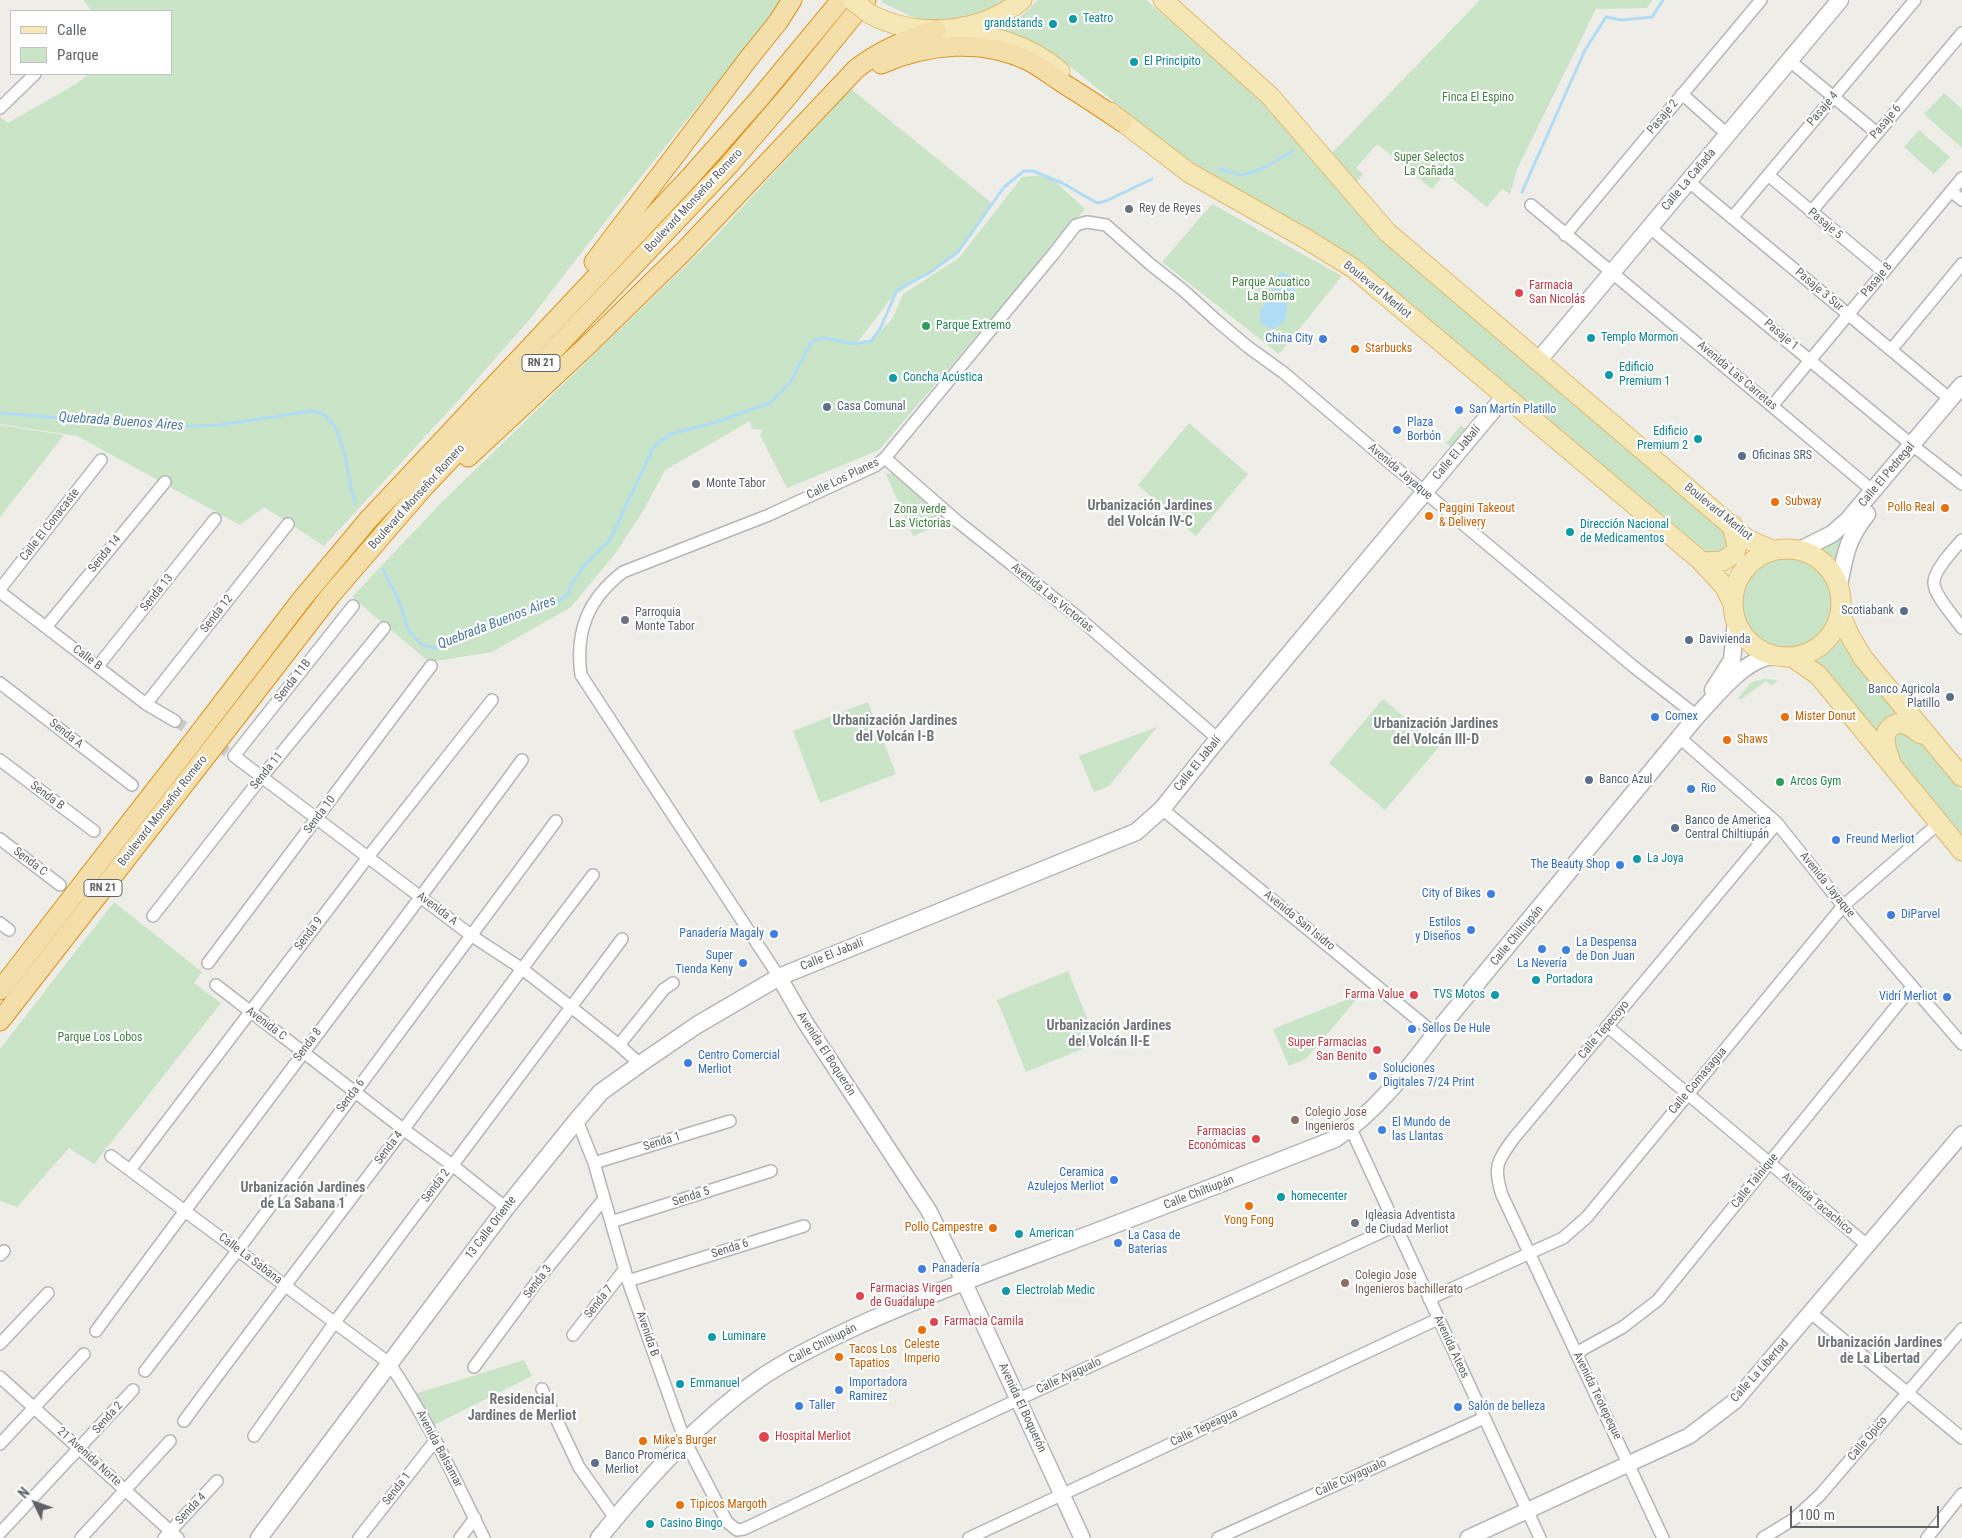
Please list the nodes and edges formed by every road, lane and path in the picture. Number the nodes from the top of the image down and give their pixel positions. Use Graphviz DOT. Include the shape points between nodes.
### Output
graph roads {
  1 [pos="792,0"];
  2 [pos="841,0"];
  3 [pos="852,0"];
  4 [pos="1022,0"];
  5 [pos="1163,0"];
  6 [pos="1761,0"];
  7 [pos="1840,0"];
  8 [pos="1915,0"];
  9 [pos="868,7"];
  10 [pos="943,30"];
  11 [pos="1962,32"];
  12 [pos="1790,61"];
  13 [pos="34,75"];
  14 [pos="1682,94"];
  15 [pos="1834,96"];
  16 [pos="821,107"];
  17 [pos="0,108"];
  18 [pos="1122,122"];
  19 [pos="1877,133"];
  20 [pos="1727,134"];
  21 [pos="1768,175"];
  22 [pos="1962,178"];
  23 [pos="1688,182"];
  24 [pos="1951,191"];
  25 [pos="1962,200"];
  26 [pos="1531,205"];
  27 [pos="1811,212"];
  28 [pos="1732,218"];
  29 [pos="1106,225"];
  30 [pos="1649,227"];
  31 [pos="1564,235"];
  32 [pos="1962,264"];
  33 [pos="1884,272"];
  34 [pos="1612,273"];
  35 [pos="1848,314"];
  36 [pos="1891,350"];
  37 [pos="1810,360"];
  38 [pos="1538,361"];
  39 [pos="1962,385"];
  40 [pos="1504,397"];
  41 [pos="1956,400"];
  42 [pos="1772,406"];
  43 [pos="1915,448"];
  44 [pos="885,458"];
  45 [pos="101,460"];
  46 [pos="417,465"];
  47 [pos="165,482"];
  48 [pos="1962,484"];
  49 [pos="1424,492"];
  50 [pos="1873,492"];
  51 [pos="215,519"];
  52 [pos="288,524"];
  53 [pos="1732,525"];
  54 [pos="380,538"];
  55 [pos="1962,540"];
  56 [pos="1772,550"];
  57 [pos="1800,550"];
  58 [pos="1703,562"];
  59 [pos="606,585"];
  60 [pos="1839,585"];
  61 [pos="0,591"];
  62 [pos="1732,602"];
  63 [pos="353,606"];
  64 [pos="1840,614"];
  65 [pos="1736,621"];
  66 [pos="46,627"];
  67 [pos="384,628"];
  68 [pos="1962,628"];
  69 [pos="1779,657"];
  70 [pos="98,666"];
  71 [pos="431,666"];
  72 [pos="0,683"];
  73 [pos="492,700"];
  74 [pos="146,704"];
  75 [pos="1698,716"];
  76 [pos="175,721"];
  77 [pos="1680,738"];
  78 [pos="1218,739"];
  79 [pos="1930,741"];
  80 [pos="234,756"];
  81 [pos="0,760"];
  82 [pos="522,760"];
  83 [pos="1890,762"];
  84 [pos="1962,777"];
  85 [pos="261,778"];
  86 [pos="132,785"];
  87 [pos="1162,809"];
  88 [pos="318,818"];
  89 [pos="556,821"];
  90 [pos="1939,823"];
  91 [pos="1778,824"];
  92 [pos="94,831"];
  93 [pos="0,839"];
  94 [pos="1962,851"];
  95 [pos="368,856"];
  96 [pos="593,875"];
  97 [pos="60,885"];
  98 [pos="421,897"];
  99 [pos="1843,906"];
  100 [pos="152,916"];
  101 [pos="472,936"];
  102 [pos="622,939"];
  103 [pos="208,963"];
  104 [pos="521,968"];
  105 [pos="779,976"];
  106 [pos="673,983"];
  107 [pos="216,986"];
  108 [pos="1912,987"];
  109 [pos="0,990"];
  110 [pos="571,1007"];
  111 [pos="250,1012"];
  112 [pos="0,1021"];
  113 [pos="1607,1026"];
  114 [pos="1435,1034"];
  115 [pos="1962,1044"];
  116 [pos="619,1045"];
  117 [pos="303,1052"];
  118 [pos="640,1064"];
  119 [pos="354,1092"];
  120 [pos="1687,1094"];
  121 [pos="577,1120"];
  122 [pos="730,1121"];
  123 [pos="403,1129"];
  124 [pos="1351,1129"];
  125 [pos="1962,1134"];
  126 [pos="112,1156"];
  127 [pos="594,1164"];
  128 [pos="1769,1164"];
  129 [pos="452,1165"];
  130 [pos="130,1170"];
  131 [pos="771,1171"];
  132 [pos="604,1199"];
  133 [pos="506,1208"];
  134 [pos="184,1210"];
  135 [pos="611,1222"];
  136 [pos="804,1226"];
  137 [pos="1395,1226"];
  138 [pos="1867,1245"];
  139 [pos="238,1250"];
  140 [pos="1530,1254"];
  141 [pos="625,1269"];
  142 [pos="628,1281"];
  143 [pos="964,1282"];
  144 [pos="284,1285"];
  145 [pos="48,1293"];
  146 [pos="1430,1300"];
  147 [pos="1812,1313"];
  148 [pos="1438,1319"];
  149 [pos="335,1322"];
  150 [pos="1962,1329"];
  151 [pos="96,1331"];
  152 [pos="573,1335"];
  153 [pos="0,1344"];
  154 [pos="1576,1353"];
  155 [pos="84,1354"];
  156 [pos="389,1363"];
  157 [pos="474,1367"];
  158 [pos="145,1370"];
  159 [pos="0,1377"];
  160 [pos="542,1389"];
  161 [pos="133,1390"];
  162 [pos="1907,1393"];
  163 [pos="1019,1399"];
  164 [pos="34,1408"];
  165 [pos="1484,1418"];
  166 [pos="184,1421"];
  167 [pos="254,1436"];
  168 [pos="1962,1438"];
  169 [pos="170,1441"];
  170 [pos="435,1441"];
  171 [pos="685,1441"];
  172 [pos="0,1444"];
  173 [pos="80,1449"];
  174 [pos="1629,1463"];
  175 [pos="217,1481"];
  176 [pos="126,1490"];
  177 [pos="1962,1494"];
  178 [pos="1063,1496"];
  179 [pos="1527,1510"];
  180 [pos="474,1518"];
  181 [pos="615,1518"];
  182 [pos="744,1529"];
  183 [pos="0,1533"];
  184 [pos="171,1536"];
  185 [pos="600,1537"];
  186 [pos="81,1538"];
  187 [pos="259,1538"];
  188 [pos="359,1538"];
  189 [pos="460,1538"];
  190 [pos="484,1538"];
  191 [pos="969,1538"];
  192 [pos="1082,1538"];
  193 [pos="1218,1538"];
  194 [pos="1468,1538"];
  195 [pos="1540,1538"];
  196 [pos="1663,1538"];
  197 [pos="1763,1538"];
  198 [pos="1927,1538"];
  1 -- 46 [label="highway" via="605,249"];
  2 -- 46 [label="highway, Boulevard Monseñor Romero / RN 21" via="690,177"];
  3 -- 9 [label="main road, Boulevard Merliot, bridge"];
  4 -- 10 [label="main road" via="985,21"];
  5 -- 38 [label="main road, Boulevard Merliot" via="1270,96 1387,232"];
  6 -- 14 [label="street, Pasaje 2"];
  7 -- 12 [label="main road, Calle La Cañada"];
  8 -- 15 [label="street, Pasaje 4"];
  9 -- 10 [label="main road, Boulevard Merliot" via="899,24"];
  9 -- 54 [label="highway, Boulevard Monseñor Romero / RN 21" via="729,165 424,487"];
  10 -- 16 [label="highway" via="905,40 873,56 843,81"];
  10 -- 18 [label="main road, Boulevard Merliot" via="999,38 1031,51"];
  11 -- 19 [label="street, Pasaje 6"];
  12 -- 15 [label="street"];
  12 -- 20 [label="main road, Calle La Cañada"];
  13 -- 17 [label="street"];
  14 -- 20 [label="street"];
  14 -- 31 [label="street, Pasaje 2"];
  15 -- 19 [label="street"];
  15 -- 21 [label="street, Pasaje 4"];
  16 -- 18 [label="highway" via="881,64 914,51 957,46 993,50 1030,62"];
  16 -- 54 [label="highway" via="672,263"];
  18 -- 40 [label="main road, Boulevard Merliot" via="1188,172 1353,268"];
  19 -- 27 [label="street, Pasaje 6"];
  20 -- 23 [label="main road, Calle La Cañada"];
  21 -- 27 [label="street, Pasaje 5"];
  21 -- 28 [label="street, Pasaje 4"];
  22 -- 24 [label="street, Pasaje 8"];
  23 -- 28 [label="street, Pasaje 3 Sur"];
  23 -- 30 [label="main road, Calle La Cañada"];
  24 -- 25 [label="street"];
  24 -- 33 [label="street, Pasaje 8"];
  26 -- 31 [label="street, Avenida Las Carretas"];
  27 -- 33 [label="street, Pasaje 5"];
  28 -- 35 [label="street, Pasaje 3 Sur"];
  29 -- 44 [label="street, Calle Los Planes" via="1086,222 1076,225"];
  29 -- 49 [label="street, Avenida Jayaque"];
  30 -- 34 [label="main road, Calle La Cañada"];
  30 -- 37 [label="street, Pasaje 1"];
  31 -- 34 [label="street, Avenida Las Carretas"];
  32 -- 36 [label="street"];
  33 -- 35 [label="street, Pasaje 8"];
  34 -- 38 [label="main road, Calle La Cañada"];
  34 -- 42 [label="street, Avenida Las Carretas"];
  35 -- 36 [label="street, Pasaje 3 Sur"];
  35 -- 37 [label="street, Pasaje 8"];
  36 -- 41 [label="street, Pasaje 3 Sur"];
  37 -- 42 [label="street, Pasaje 8"];
  37 -- 43 [label="street, Pasaje 1"];
  38 -- 53 [label="main road, Boulevard Merliot"];
  39 -- 41 [label="main road, Calle El Pedregal"];
  40 -- 49 [label="main road, Calle El Jabalí"];
  40 -- 58 [label="main road, Boulevard Merliot"];
  41 -- 43 [label="main road, Calle El Pedregal"];
  42 -- 50 [label="street, Avenida Las Carretas"];
  43 -- 48 [label="street, Pasaje 1"];
  43 -- 50 [label="main road, Calle El Pedregal"];
  43 -- 60 [label="main road, Calle El Pedregal" via="1854,530 1847,545"];
  44 -- 59 [label="street, Calle Los Planes" via="875,466 784,508 623,572"];
  44 -- 78 [label="street, Avenida Las Victorias" via="1079,618"];
  45 -- 61 [label="street, Calle El Conacaste"];
  46 -- 109 [label="highway, Boulevard Monseñor Romero / RN 21, bridge" via="322,575"];
  47 -- 66 [label="street, Senda 14"];
  49 -- 75 [label="street, Avenida Jayaque" via="1634,667"];
  49 -- 78 [label="main road, Calle El Jabalí"];
  50 -- 57 [label="main road, Calle El Pedregal" via="1832,534"];
  51 -- 70 [label="street, Senda 13"];
  52 -- 74 [label="street, Senda 12"];
  53 -- 56 [label="main road, Boulevard Merliot" via="1747,539"];
  53 -- 58 [label="main road" via="1737,546 1735,553 1723,561"];
  54 -- 112 [label="highway, Boulevard Monseñor Romero / RN 21, bridge" via="330,596"];
  55 -- 68 [label="street" via="1936,572 1934,582 1936,591"];
  56 -- 57 [label="main road"];
  56 -- 62 [label="main road" via="1748,564 1734,588"];
  57 -- 60 [label="main road" via="1824,562"];
  58 -- 62 [label="main road, Boulevard Merliot" via="1726,587"];
  59 -- 105 [label="street, Avenida El Boquerón" via="589,611 584,626 579,658 581,675"];
  60 -- 64 [label="main road"];
  61 -- 66 [label="street, Calle B"];
  62 -- 65 [label="main road"];
  63 -- 80 [label="street, Senda 11B"];
  64 -- 69 [label="main road" via="1823,644 1803,654"];
  64 -- 79 [label="main road" via="1863,658"];
  65 -- 69 [label="main road" via="1748,641"];
  65 -- 75 [label="main road, Calle Chiltiupán" via="1732,660"];
  66 -- 70 [label="street, Calle B"];
  67 -- 85 [label="street, Senda 11"];
  69 -- 75 [label="main road, Calle Chiltiupán" via="1746,669"];
  69 -- 83 [label="main road" via="1818,674"];
  70 -- 74 [label="street, Calle B"];
  71 -- 88 [label="street, Senda 10"];
  72 -- 86 [label="street, Senda A"];
  73 -- 95 [label="street, Senda 9"];
  74 -- 76 [label="street, Calle B"];
  75 -- 77 [label="main road, Calle Chiltiupán"];
  77 -- 91 [label="street, Avenida Jayaque"];
  77 -- 114 [label="main road, Calle Chiltiupán"];
  78 -- 87 [label="main road, Calle El Jabalí"];
  79 -- 83 [label="main road" via="1905,724 1893,724 1886,732 1885,740"];
  79 -- 84 [label="main road"];
  80 -- 85 [label="street, Avenida A"];
  81 -- 92 [label="street, Senda B"];
  82 -- 98 [label="street, Senda 8"];
  83 -- 90 [label="main road"];
  85 -- 88 [label="street, Avenida A"];
  85 -- 100 [label="street, Senda 11"];
  87 -- 105 [label="main road, Calle El Jabalí" via="1136,832"];
  87 -- 114 [label="street, Avenida San Isidro"];
  88 -- 95 [label="street, Avenida A"];
  88 -- 103 [label="street, Senda 10"];
  89 -- 101 [label="street, Senda 6"];
  90 -- 94 [label="main road"];
  90 -- 99 [label="street, Calle Comasagua"];
  91 -- 99 [label="street, Avenida Jayaque"];
  91 -- 113 [label="street, Calle Tepecoyo"];
  93 -- 97 [label="street, Senda C"];
  95 -- 98 [label="street, Avenida A"];
  95 -- 111 [label="street, Senda 9"];
  96 -- 104 [label="street, Senda 4"];
  98 -- 101 [label="street, Avenida A"];
  98 -- 117 [label="street, Senda 8"];
  99 -- 108 [label="street, Avenida Jayaque"];
  99 -- 120 [label="street, Calle Comasagua"];
  101 -- 104 [label="street, Avenida A"];
  101 -- 119 [label="street, Senda 6"];
  102 -- 110 [label="street, Senda 2"];
  104 -- 110 [label="street, Avenida A"];
  104 -- 123 [label="street, Senda 4"];
  105 -- 118 [label="main road, 13 Calle Oriente"];
  105 -- 143 [label="street, Avenida El Boquerón" via="805,1022 929,1211"];
  106 -- 116 [label="street" via="664,989"];
  107 -- 111 [label="street, Avenida C"];
  108 -- 115 [label="street, Avenida Jayaque"];
  108 -- 128 [label="street, Calle Talnique"];
  110 -- 116 [label="street, Avenida A"];
  110 -- 129 [label="street, Senda 2"];
  111 -- 117 [label="street, Avenida C"];
  111 -- 130 [label="street, Senda 9"];
  113 -- 120 [label="street, Avenida Tacachico"];
  113 -- 140 [label="street, Calle Tepecoyo" via="1499,1157 1496,1177"];
  114 -- 124 [label="main road, Calle Chiltiupán" via="1411,1066"];
  116 -- 118 [label="street, Avenida A"];
  117 -- 119 [label="street, Avenida C"];
  117 -- 134 [label="street, Senda 8"];
  118 -- 121 [label="main road, 13 Calle Oriente" via="602,1092"];
  119 -- 123 [label="street, Avenida C"];
  119 -- 139 [label="street, Senda 6"];
  120 -- 128 [label="street, Avenida Tacachico"];
  120 -- 140 [label="street, Calle Comasagua" via="1587,1217 1563,1238"];
  121 -- 127 [label="street, Avenida B"];
  121 -- 133 [label="main road, 13 Calle Oriente"];
  122 -- 127 [label="street, Senda 1"];
  123 -- 129 [label="street, Avenida C"];
  123 -- 144 [label="street, Senda 4"];
  124 -- 137 [label="street, Avenida Ateos"];
  124 -- 143 [label="main road, Calle Chiltiupán" via="1335,1139 1163,1207"];
  125 -- 138 [label="street, Calle La Libertad"];
  126 -- 130 [label="street, Calle La Sabana"];
  127 -- 132 [label="street, Avenida B"];
  128 -- 138 [label="street, Avenida Tacachico"];
  128 -- 154 [label="street, Calle Talnique" via="1658,1300 1623,1327"];
  129 -- 133 [label="street, Avenida C"];
  129 -- 149 [label="street, Senda 2"];
  130 -- 134 [label="street, Calle La Sabana"];
  131 -- 135 [label="street, Senda 5"];
  132 -- 135 [label="street, Avenida B"];
  132 -- 157 [label="street, Senda 3" via="544,1272"];
  133 -- 156 [label="main road, 13 Calle Oriente"];
  134 -- 139 [label="street, Calle La Sabana"];
  134 -- 151 [label="street, Senda 8"];
  135 -- 141 [label="street, Avenida B"];
  136 -- 142 [label="street, Senda 6"];
  137 -- 146 [label="street, Avenida Ateos"];
  137 -- 163 [label="street, Calle Ayagualo"];
  138 -- 147 [label="street, Calle La Libertad"];
  139 -- 144 [label="street, Calle La Sabana"];
  139 -- 158 [label="street, Senda 6"];
  140 -- 146 [label="street, Calle Comasagua"];
  140 -- 154 [label="street, Avenida Teotepeque"];
  141 -- 142 [label="street, Avenida B"];
  141 -- 152 [label="street, Senda 7"];
  142 -- 171 [label="street, Avenida B"];
  143 -- 163 [label="street, Avenida El Boquerón"];
  143 -- 171 [label="main road, Calle Chiltiupán" via="826,1340 780,1366 723,1405"];
  144 -- 149 [label="street, Calle La Sabana"];
  144 -- 166 [label="street, Senda 4"];
  145 -- 153 [label="street"];
  146 -- 148 [label="street, Avenida Ateos"];
  147 -- 162 [label="street"];
  147 -- 174 [label="street, Calle La Libertad" via="1735,1401 1689,1436"];
  148 -- 165 [label="street, Avenida Ateos"];
  148 -- 178 [label="street, Calle Tepeagua"];
  149 -- 156 [label="street, Calle La Sabana"];
  149 -- 167 [label="street, Senda 2"];
  150 -- 162 [label="street, Calle Opico"];
  154 -- 174 [label="street, Avenida Teotepeque"];
  155 -- 164 [label="street"];
  156 -- 170 [label="street, Avenida Balsamar" via="408,1390"];
  156 -- 187 [label="main road, 13 Calle Oriente"];
  159 -- 164 [label="street, 21 Avenida Norte"];
  160 -- 181 [label="street" via="579,1467"];
  161 -- 173 [label="street, Senda 2"];
  162 -- 168 [label="street"];
  162 -- 197 [label="street, Calle Opico" via="1820,1496 1794,1519"];
  163 -- 178 [label="street, Avenida El Boquerón"];
  163 -- 182 [label="street, Calle Ayagualo"];
  164 -- 172 [label="street"];
  164 -- 173 [label="street, 21 Avenida Norte"];
  165 -- 179 [label="street, Avenida Ateos"];
  165 -- 193 [label="street, Calle Cuyagualo"];
  169 -- 176 [label="street"];
  170 -- 180 [label="street, Avenida Balsamar"];
  170 -- 188 [label="street, Senda 1"];
  171 -- 181 [label="main road, Calle Chiltiupán" via="640,1486"];
  171 -- 182 [label="street, Avenida B" via="727,1522 737,1530"];
  173 -- 176 [label="street, 21 Avenida Norte"];
  173 -- 183 [label="street, Senda 2"];
  174 -- 179 [label="street, Calle La Libertad"];
  174 -- 196 [label="street, Avenida Teotepeque"];
  175 -- 184 [label="street, Senda 4"];
  176 -- 184 [label="street, 21 Avenida Norte"];
  176 -- 186 [label="street"];
  177 -- 198 [label="street"];
  178 -- 191 [label="street, Calle Tepeagua"];
  178 -- 192 [label="street, Avenida El Boquerón"];
  179 -- 194 [label="street, Calle La Libertad"];
  179 -- 195 [label="street, Avenida Ateos"];
  180 -- 189 [label="street"];
  180 -- 190 [label="street, Avenida Balsamar"];
  181 -- 185 [label="main road, Calle Chiltiupán"];
}
